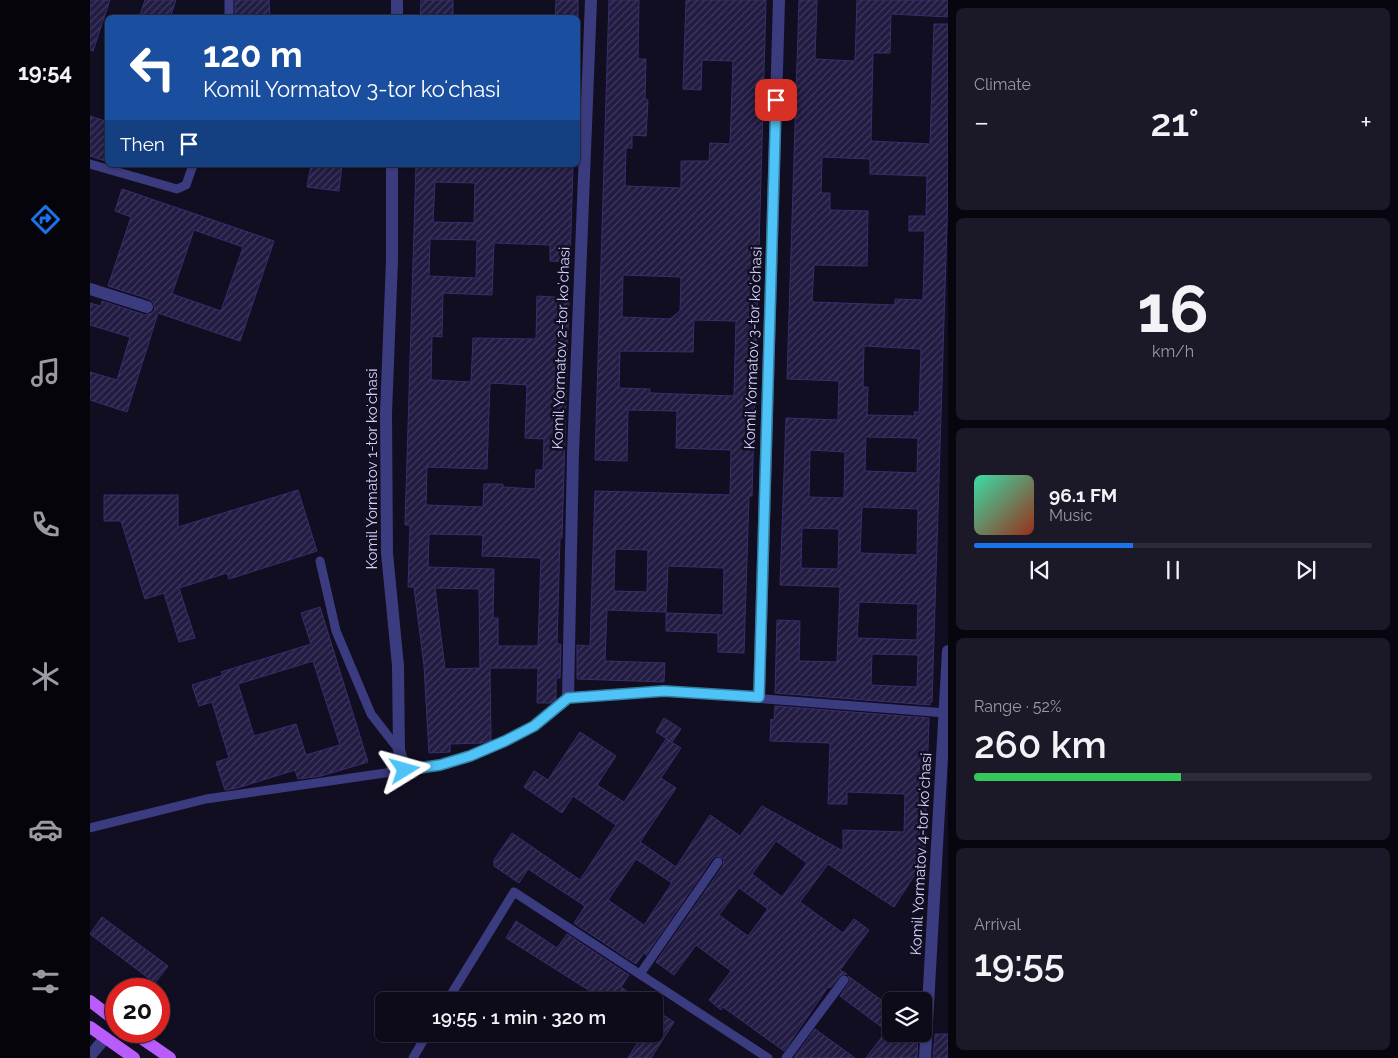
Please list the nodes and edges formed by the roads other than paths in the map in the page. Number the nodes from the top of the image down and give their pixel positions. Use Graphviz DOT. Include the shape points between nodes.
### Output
graph roads {
  1 [pos="229,0"];
  2 [pos="397,0"];
  3 [pos="591,0"];
  4 [pos="779,0"];
  5 [pos="229,15"];
  6 [pos="397,15"];
  7 [pos="90,164"];
  8 [pos="192,167"];
  9 [pos="392,167"];
  10 [pos="90,288"];
  11 [pos="147,307"];
  12 [pos="320,562"];
  13 [pos="948,651"];
  14 [pos="759,697"];
  15 [pos="568,698"];
  16 [pos="946,713"];
  17 [pos="399,750"];
  18 [pos="405,770"];
  19 [pos="90,828"];
  20 [pos="718,862"];
  21 [pos="640,974"];
  22 [pos="844,980"];
  23 [pos="453,992"];
  24 [pos="90,1001"];
  25 [pos="105,1013"];
  26 [pos="90,1027"];
  27 [pos="105,1038"];
  28 [pos="423,1042"];
  29 [pos="112,1043"];
  30 [pos="148,1043"];
  31 [pos="90,1056"];
  32 [pos="134,1058"];
  33 [pos="170,1058"];
  34 [pos="413,1058"];
  35 [pos="768,1058"];
  36 [pos="786,1058"];
  37 [pos="925,1058"];
  1 -- 5 [label="lane"];
  2 -- 6 [label="street"];
  3 -- 15 [label="street, Komil Yormatov 2-tor koʻchasi" via="573,453"];
  4 -- 14 [label="street, Komil Yormatov 3-tor koʻchasi"];
  7 -- 8 [label="lane" via="177,189 186,185"];
  9 -- 17 [label="street, Komil Yormatov 1-tor koʻchasi" via="386,553 398,666"];
  10 -- 11 [label="street"];
  12 -- 17 [label="lane" via="336,631 371,714"];
  13 -- 16 [label="street, Komil Yormatov 4-tor koʻchasi"];
  14 -- 15 [label="lane" via="664,691"];
  14 -- 16 [label="lane"];
  15 -- 18 [label="lane" via="534,726 505,741 440,765"];
  16 -- 37 [label="street, Komil Yormatov 4-tor koʻchasi"];
  17 -- 18 [label="street, Komil Yormatov 1-tor koʻchasi"];
  18 -- 19 [label="lane" via="206,799"];
  20 -- 21 [label="lane"];
  21 -- 23 [label="lane" via="514,892"];
  21 -- 35 [label="lane"];
  22 -- 36 [label="lane"];
  24 -- 25 [label="main road"];
  26 -- 27 [label="main road"];
  27 -- 31 [label="street"];
  28 -- 34 [label="lane"];
  29 -- 32 [label="main road"];
  30 -- 33 [label="main road"];
}
